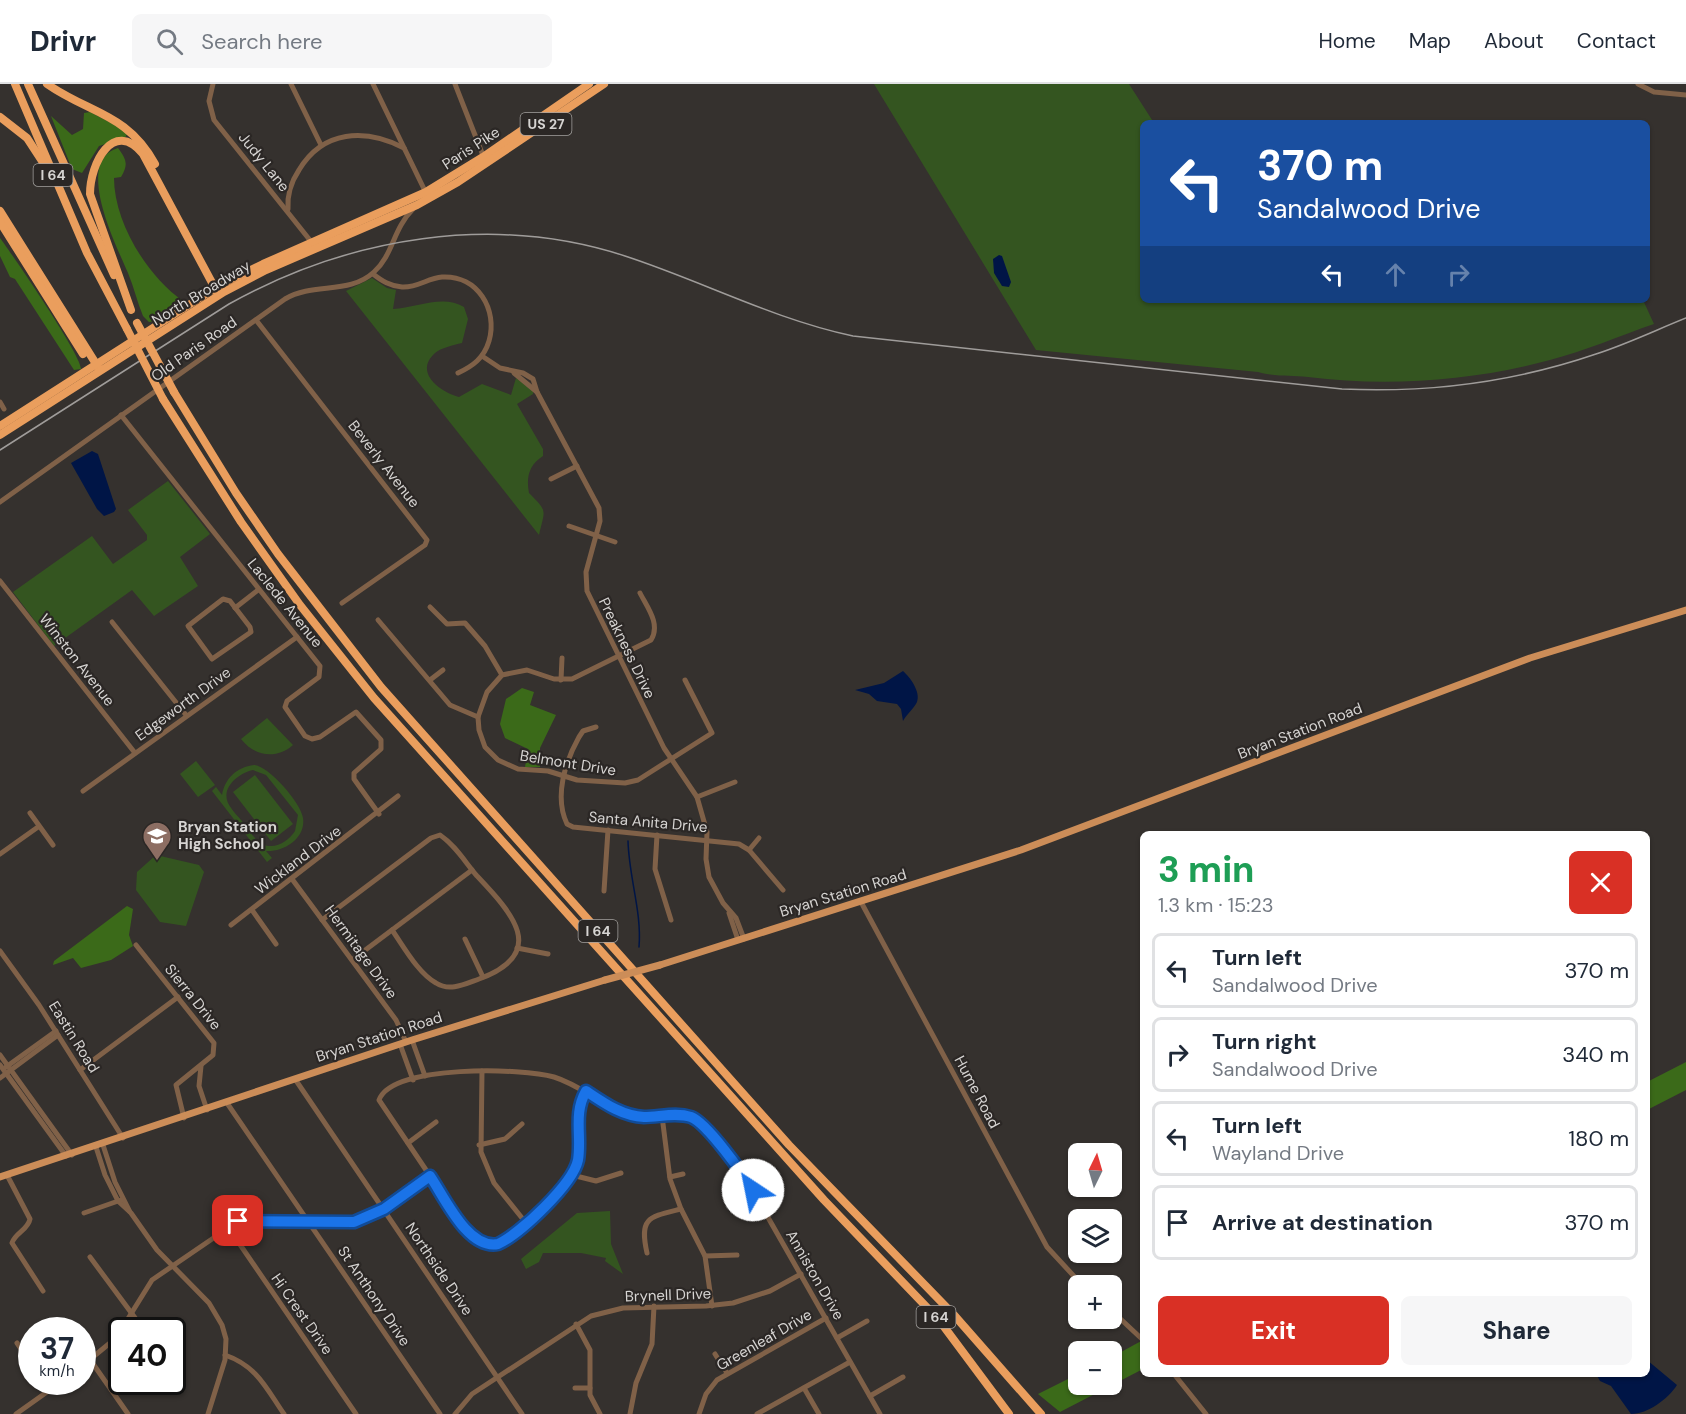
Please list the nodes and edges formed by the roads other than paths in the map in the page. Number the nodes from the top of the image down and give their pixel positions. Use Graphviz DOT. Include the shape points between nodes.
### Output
graph roads {
  1 [pos="15,84"];
  2 [pos="28,84"];
  3 [pos="47,84"];
  4 [pos="213,84"];
  5 [pos="291,84"];
  6 [pos="373,84"];
  7 [pos="455,84"];
  8 [pos="589,84"];
  9 [pos="604,84"];
  10 [pos="1638,84"];
  11 [pos="1686,95"];
  12 [pos="0,117"];
  13 [pos="395,130"];
  14 [pos="388,140"];
  15 [pos="321,145"];
  16 [pos="404,148"];
  17 [pos="485,160"];
  18 [pos="427,195"];
  19 [pos="63,199"];
  20 [pos="417,205"];
  21 [pos="0,211"];
  22 [pos="288,211"];
  23 [pos="395,212"];
  24 [pos="384,219"];
  25 [pos="0,222"];
  26 [pos="401,224"];
  27 [pos="396,230"];
  28 [pos="314,245"];
  29 [pos="373,274"];
  30 [pos="220,290"];
  31 [pos="131,310"];
  32 [pos="256,320"];
  33 [pos="482,356"];
  34 [pos="96,369"];
  35 [pos="458,373"];
  36 [pos="0,402"];
  37 [pos="4,409"];
  38 [pos="121,415"];
  39 [pos="0,426"];
  40 [pos="0,435"];
  41 [pos="577,466"];
  42 [pos="550,479"];
  43 [pos="0,501"];
  44 [pos="569,526"];
  45 [pos="596,537"];
  46 [pos="615,542"];
  47 [pos="0,581"];
  48 [pos="258,590"];
  49 [pos="640,593"];
  50 [pos="342,603"];
  51 [pos="430,607"];
  52 [pos="235,608"];
  53 [pos="1686,610"];
  54 [pos="378,620"];
  55 [pos="112,622"];
  56 [pos="297,637"];
  57 [pos="618,657"];
  58 [pos="562,658"];
  59 [pos="443,670"];
  60 [pos="502,675"];
  61 [pos="430,680"];
  62 [pos="561,680"];
  63 [pos="685,680"];
  64 [pos="186,715"];
  65 [pos="478,717"];
  66 [pos="596,727"];
  67 [pos="135,753"];
  68 [pos="672,759"];
  69 [pos="565,777"];
  70 [pos="735,782"];
  71 [pos="83,790"];
  72 [pos="398,796"];
  73 [pos="697,797"];
  74 [pos="30,813"];
  75 [pos="380,813"];
  76 [pos="38,827"];
  77 [pos="608,830"];
  78 [pos="657,835"];
  79 [pos="759,838"];
  80 [pos="706,840"];
  81 [pos="53,845"];
  82 [pos="749,850"];
  83 [pos="0,854"];
  84 [pos="472,870"];
  85 [pos="292,879"];
  86 [pos="783,890"];
  87 [pos="604,891"];
  88 [pos="861,902"];
  89 [pos="252,910"];
  90 [pos="322,920"];
  91 [pos="671,920"];
  92 [pos="231,925"];
  93 [pos="392,930"];
  94 [pos="465,939"];
  95 [pos="741,939"];
  96 [pos="276,944"];
  97 [pos="136,945"];
  98 [pos="518,948"];
  99 [pos="0,951"];
  100 [pos="548,954"];
  101 [pos="352,960"];
  102 [pos="483,977"];
  103 [pos="178,997"];
  104 [pos="57,1033"];
  105 [pos="406,1042"];
  106 [pos="0,1055"];
  107 [pos="202,1064"];
  108 [pos="5,1069"];
  109 [pos="80,1070"];
  110 [pos="482,1071"];
  111 [pos="425,1076"];
  112 [pos="0,1078"];
  113 [pos="295,1079"];
  114 [pos="413,1080"];
  115 [pos="586,1091"];
  116 [pos="227,1103"];
  117 [pos="207,1110"];
  118 [pos="662,1116"];
  119 [pos="184,1118"];
  120 [pos="436,1122"];
  121 [pos="522,1124"];
  122 [pos="123,1138"];
  123 [pos="408,1143"];
  124 [pos="479,1145"];
  125 [pos="100,1146"];
  126 [pos="69,1156"];
  127 [pos="621,1173"];
  128 [pos="683,1174"];
  129 [pos="572,1175"];
  130 [pos="4,1176"];
  131 [pos="430,1176"];
  132 [pos="670,1177"];
  133 [pos="753,1190"];
  134 [pos="125,1199"];
  135 [pos="118,1201"];
  136 [pos="730,1205"];
  137 [pos="384,1209"];
  138 [pos="681,1209"];
  139 [pos="84,1213"];
  140 [pos="131,1213"];
  141 [pos="309,1222"];
  142 [pos="526,1222"];
  143 [pos="228,1227"];
  144 [pos="647,1252"];
  145 [pos="737,1255"];
  146 [pos="705,1256"];
  147 [pos="90,1257"];
  148 [pos="171,1265"];
  149 [pos="801,1274"];
  150 [pos="1073,1275"];
  151 [pos="43,1291"];
  152 [pos="654,1306"];
  153 [pos="712,1306"];
  154 [pos="130,1315"];
  155 [pos="826,1318"];
  156 [pos="1122,1320"];
  157 [pos="867,1321"];
  158 [pos="576,1324"];
  159 [pos="1140,1337"];
  160 [pos="837,1338"];
  161 [pos="715,1354"];
  162 [pos="225,1355"];
  163 [pos="96,1356"];
  164 [pos="850,1362"];
  165 [pos="96,1367"];
  166 [pos="727,1373"];
  167 [pos="497,1377"];
  168 [pos="903,1377"];
  169 [pos="1176,1377"];
  170 [pos="575,1388"];
  171 [pos="590,1388"];
  172 [pos="804,1388"];
  173 [pos="41,1395"];
  174 [pos="870,1395"];
  175 [pos="16,1414"];
  176 [pos="128,1414"];
  177 [pos="208,1414"];
  178 [pos="284,1414"];
  179 [pos="356,1414"];
  180 [pos="440,1414"];
  181 [pos="455,1414"];
  182 [pos="522,1414"];
  183 [pos="600,1414"];
  184 [pos="630,1414"];
  185 [pos="699,1414"];
  186 [pos="757,1414"];
  187 [pos="819,1414"];
  188 [pos="880,1414"];
  189 [pos="1008,1414"];
  190 [pos="1043,1414"];
  191 [pos="1206,1414"];
  1 -- 19 [label="highway, I 64"];
  2 -- 31 [label="highway, I 64"];
  3 -- 30 [label="highway" via="125,126 140,139"];
  4 -- 22 [label="street, Judy Lane" via="209,101 214,120"];
  5 -- 15 [label="street"];
  6 -- 13 [label="street"];
  7 -- 17 [label="street"];
  8 -- 17 [label="highway, Paris Pike / US 27"];
  9 -- 17 [label="highway, Paris Pike / US 27"];
  10 -- 11 [label="street" via="1654,93"];
  12 -- 19 [label="highway" via="27,138"];
  13 -- 14 [label="street"];
  13 -- 16 [label="street"];
  14 -- 15 [label="street" via="367,134 352,135"];
  14 -- 16 [label="street"];
  15 -- 22 [label="street" via="292,182"];
  16 -- 18 [label="street"];
  17 -- 18 [label="highway, Paris Pike / US 27"];
  18 -- 20 [label="highway, North Broadway / US 27"];
  18 -- 23 [label="highway, Paris Pike / US 27"];
  19 -- 189 [label="highway, I 64, bridge" via="163,399 241,522 300,605 374,698 722,1087 938,1318"];
  20 -- 23 [label="highway, North Broadway / US 27"];
  20 -- 26 [label="street"];
  21 -- 34 [label="highway"];
  22 -- 28 [label="street, Judy Lane"];
  23 -- 24 [label="highway, North Broadway / US 27"];
  23 -- 26 [label="street"];
  23 -- 27 [label="street"];
  23 -- 28 [label="highway, North Broadway / US 27"];
  24 -- 27 [label="street"];
  24 -- 28 [label="highway, North Broadway / US 27"];
  25 -- 34 [label="highway"];
  26 -- 27 [label="street"];
  27 -- 29 [label="street" via="387,255"];
  28 -- 30 [label="highway, North Broadway / US 27"];
  29 -- 32 [label="street, Old Paris Road" via="348,286 300,291"];
  29 -- 33 [label="street" via="398,287 447,277 473,287 487,303 492,317 491,335"];
  30 -- 31 [label="highway" via="143,154 129,144 118,143 107,147 96,160 90,194"];
  30 -- 34 [label="highway, North Broadway / US 27"];
  31 -- 190 [label="highway, I 64, bridge" via="174,392 236,493 335,631 408,719 805,1162 954,1315"];
  32 -- 38 [label="street, Old Paris Road"];
  32 -- 50 [label="street, Beverly Avenue" via="427,540"];
  33 -- 35 [label="street"];
  33 -- 41 [label="street, Preakness Drive" via="514,373 537,392"];
  34 -- 39 [label="highway, North Broadway / US 27"];
  34 -- 40 [label="highway, North Broadway / US 27"];
  36 -- 37 [label="street"];
  38 -- 43 [label="street, Old Paris Road"];
  38 -- 48 [label="street, Laclede Avenue"];
  41 -- 42 [label="street"];
  41 -- 45 [label="street, Preakness Drive" via="599,508"];
  44 -- 45 [label="street"];
  45 -- 46 [label="street"];
  45 -- 57 [label="street, Preakness Drive" via="586,572 587,591"];
  47 -- 67 [label="street, Winston Avenue"];
  48 -- 52 [label="street"];
  48 -- 56 [label="street, Laclede Avenue"];
  49 -- 57 [label="street" via="655,623 655,632 646,643"];
  51 -- 60 [label="street" via="447,624 465,622"];
  52 -- 52 [label="street" via="251,632 212,658 188,626 223,599"];
  53 -- 88 [label="main road, Bryan Station Road" via="1530,658 1099,822"];
  54 -- 61 [label="street"];
  55 -- 64 [label="street"];
  56 -- 64 [label="street, Edgeworth Drive"];
  56 -- 75 [label="street, Laclede Avenue" via="321,672 287,701 286,712 312,739 350,714 358,713 382,746 356,770 354,779"];
  57 -- 62 [label="street" via="584,675"];
  57 -- 68 [label="street, Preakness Drive"];
  58 -- 62 [label="street"];
  59 -- 61 [label="street"];
  60 -- 62 [label="street" via="528,670"];
  60 -- 65 [label="street" via="487,692"];
  61 -- 65 [label="street" via="450,705"];
  63 -- 68 [label="street, Belmont Drive" via="712,733"];
  64 -- 67 [label="street, Edgeworth Drive"];
  65 -- 69 [label="street, Belmont Drive" via="483,742 498,760 518,769 548,771"];
  66 -- 69 [label="street, Santa Anita Drive" via="583,731 579,737"];
  67 -- 71 [label="street, Edgeworth Drive"];
  68 -- 69 [label="street, Belmont Drive" via="626,783"];
  68 -- 73 [label="street, Preakness Drive"];
  69 -- 77 [label="street, Santa Anita Drive" via="560,796 567,824"];
  70 -- 73 [label="street"];
  72 -- 75 [label="street, Wickland Drive"];
  73 -- 80 [label="street, Preakness Drive"];
  74 -- 76 [label="street"];
  75 -- 85 [label="street, Wickland Drive"];
  76 -- 81 [label="street"];
  76 -- 83 [label="street"];
  77 -- 78 [label="street, Santa Anita Drive"];
  77 -- 87 [label="street"];
  78 -- 80 [label="street, Santa Anita Drive"];
  78 -- 91 [label="street" via="655,869"];
  79 -- 82 [label="street"];
  80 -- 82 [label="street, Santa Anita Drive" via="730,842"];
  80 -- 95 [label="street, Preakness Drive" via="709,878"];
  82 -- 86 [label="street"];
  84 -- 90 [label="street" via="442,835 434,836"];
  84 -- 93 [label="street"];
  84 -- 98 [label="street" via="512,915"];
  85 -- 89 [label="street, Wickland Drive"];
  85 -- 90 [label="street, Hermitage Drive"];
  88 -- 95 [label="main road, Bryan Station Road"];
  88 -- 150 [label="street, Hume Road" via="1047,1247"];
  89 -- 92 [label="street, Wickland Drive"];
  89 -- 96 [label="street"];
  90 -- 101 [label="street, Hermitage Drive"];
  93 -- 101 [label="street"];
  93 -- 102 [label="street" via="438,985 460,986"];
  94 -- 102 [label="street"];
  95 -- 105 [label="main road, Bryan Station Road, bridge"];
  97 -- 103 [label="street, Sierra Drive"];
  98 -- 100 [label="street"];
  98 -- 102 [label="street" via="505,967"];
  99 -- 104 [label="street, Eastin Road"];
  101 -- 105 [label="street, Hermitage Drive" via="401,1027"];
  103 -- 107 [label="street, Sierra Drive" via="214,1043 215,1052"];
  103 -- 109 [label="street"];
  104 -- 108 [label="street"];
  104 -- 109 [label="street, Eastin Road"];
  105 -- 111 [label="street"];
  105 -- 113 [label="main road, Bryan Station Road"];
  105 -- 114 [label="street"];
  106 -- 108 [label="street"];
  107 -- 117 [label="street, Sierra Drive" via="199,1082"];
  107 -- 119 [label="street, Sierra Drive" via="176,1086"];
  108 -- 112 [label="street"];
  108 -- 126 [label="street"];
  109 -- 122 [label="street, Eastin Road"];
  110 -- 111 [label="street, Anniston Drive"];
  110 -- 115 [label="street, Anniston Drive" via="534,1072"];
  110 -- 124 [label="street"];
  111 -- 114 [label="street, Anniston Drive"];
  113 -- 116 [label="main road, Bryan Station Road"];
  113 -- 137 [label="street, Northside Drive"];
  114 -- 123 [label="street, Anniston Drive" via="380,1098"];
  115 -- 118 [label="street, Anniston Drive" via="623,1112"];
  115 -- 129 [label="street" via="578,1111 578,1159"];
  116 -- 117 [label="main road, Bryan Station Road"];
  116 -- 141 [label="street, St Anthony Drive"];
  117 -- 119 [label="main road, Bryan Station Road"];
  118 -- 132 [label="street"];
  118 -- 133 [label="street, Anniston Drive" via="685,1115 696,1119"];
  119 -- 122 [label="main road, Bryan Station Road"];
  120 -- 123 [label="street"];
  121 -- 124 [label="street" via="505,1139"];
  122 -- 125 [label="main road, Bryan Station Road"];
  123 -- 131 [label="street"];
  124 -- 142 [label="street" via="494,1183"];
  125 -- 126 [label="main road, Bryan Station Road"];
  125 -- 134 [label="street"];
  125 -- 135 [label="street" via="105,1175"];
  126 -- 130 [label="main road, Bryan Station Road"];
  127 -- 129 [label="street" via="596,1181"];
  128 -- 132 [label="street"];
  129 -- 142 [label="street" via="560,1192"];
  130 -- 151 [label="street" via="30,1218 12,1243"];
  131 -- 137 [label="street"];
  131 -- 142 [label="street" via="470,1234 482,1244 502,1242"];
  132 -- 138 [label="street"];
  133 -- 136 [label="street"];
  133 -- 149 [label="street, Anniston Drive"];
  134 -- 135 [label="street"];
  134 -- 140 [label="street"];
  135 -- 139 [label="street"];
  135 -- 140 [label="street"];
  137 -- 141 [label="street" via="354,1222"];
  137 -- 167 [label="street, Northside Drive"];
  138 -- 144 [label="street" via="647,1221 643,1230"];
  138 -- 146 [label="street"];
  140 -- 148 [label="street"];
  141 -- 143 [label="street" via="244,1220"];
  141 -- 180 [label="street, St Anthony Drive"];
  143 -- 148 [label="street"];
  143 -- 179 [label="street, Hi Crest Drive"];
  145 -- 146 [label="street"];
  146 -- 153 [label="street"];
  147 -- 154 [label="street"];
  148 -- 154 [label="street" via="148,1284"];
  148 -- 162 [label="street" via="219,1318 226,1339"];
  149 -- 153 [label="street, Brynell Drive" via="759,1296"];
  149 -- 155 [label="street, Anniston Drive"];
  152 -- 153 [label="street, Brynell Drive"];
  152 -- 158 [label="street, Brynell Drive" via="615,1309"];
  152 -- 184 [label="street" via="652,1344 636,1383"];
  154 -- 163 [label="street" via="116,1338"];
  155 -- 160 [label="street, Anniston Drive"];
  155 -- 166 [label="street, Greenleaf Drive"];
  156 -- 159 [label="street"];
  157 -- 160 [label="street"];
  158 -- 167 [label="street, Brynell Drive"];
  158 -- 171 [label="street" via="590,1350"];
  160 -- 164 [label="street, Anniston Drive"];
  161 -- 166 [label="street"];
  162 -- 177 [label="street"];
  162 -- 178 [label="street" via="252,1368"];
  164 -- 172 [label="street"];
  164 -- 174 [label="street, Anniston Drive"];
  165 -- 176 [label="street"];
  166 -- 185 [label="street, Greenleaf Drive" via="706,1394"];
  167 -- 181 [label="street, Brynell Drive" via="472,1394"];
  167 -- 182 [label="street, Northside Drive"];
  168 -- 174 [label="street"];
  169 -- 191 [label="street"];
  170 -- 171 [label="street"];
  171 -- 183 [label="street" via="593,1405"];
  172 -- 186 [label="street"];
  172 -- 187 [label="street"];
  173 -- 175 [label="street"];
  174 -- 188 [label="street, Anniston Drive"];
}
